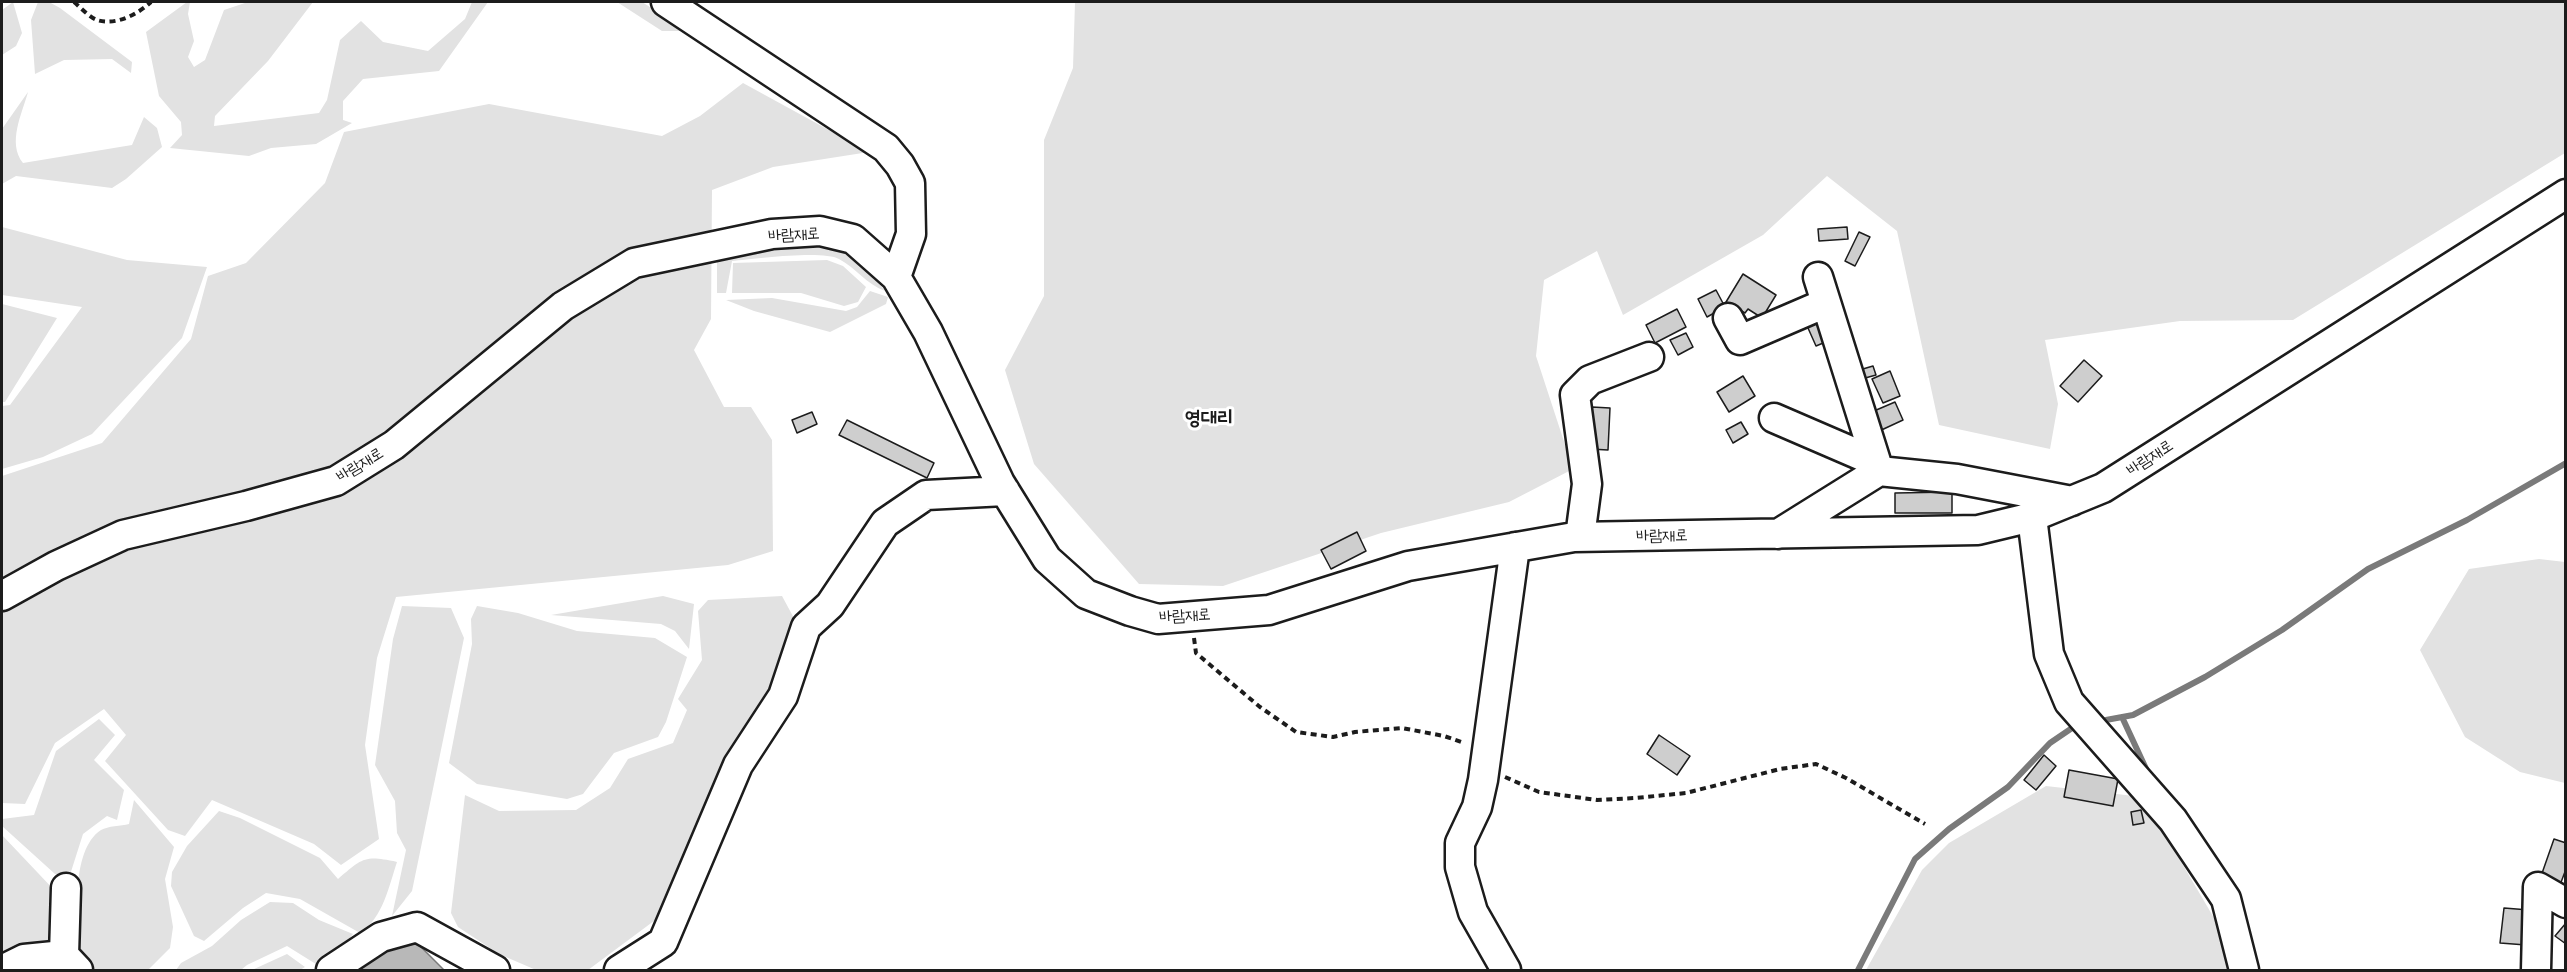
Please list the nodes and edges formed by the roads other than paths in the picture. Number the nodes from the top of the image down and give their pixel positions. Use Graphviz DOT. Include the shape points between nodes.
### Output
graph roads {
  1 [pos="666,2"];
  2 [pos="2565,194"];
  3 [pos="896,277"];
  4 [pos="1728,318"];
  5 [pos="1649,357"];
  6 [pos="1774,418"];
  7 [pos="1877,466"];
  8 [pos="1005,491"];
  9 [pos="2072,501"];
  10 [pos="2032,517"];
  11 [pos="1778,534"];
  12 [pos="1580,537"];
  13 [pos="1515,547"];
  14 [pos="2,596"];
  15 [pos="66,888"];
  16 [pos="2565,903"];
  17 [pos="71,963"];
  18 [pos="2,970"];
  19 [pos="331,970"];
  20 [pos="495,970"];
  21 [pos="619,970"];
  22 [pos="1506,970"];
  23 [pos="2244,970"];
  24 [pos="2536,970"];
  1 -- 3 [label="street" via="886,148 910,183 911,234"];
  2 -- 9 [label="street, 바람재로" via="2103,488"];
  3 -- 8 [label="street, 바람재로" via="928,332"];
  3 -- 14 [label="street, 바람재로" via="853,239 820,231 772,234 634,263 563,306 394,445 336,481 123,535"];
  4 -- 7 [label="street" via="1740,340 1822,290"];
  5 -- 12 [label="street" via="1590,380 1575,395 1587,484"];
  6 -- 7 [label="street"];
  7 -- 9 [label="street"];
  7 -- 11 [label="street"];
  8 -- 13 [label="street, 바람재로" via="1047,559 1086,594 1158,619 1269,610 1408,566"];
  8 -- 21 [label="street" via="926,495 885,523 831,605 806,627 783,696 738,765 663,942"];
  9 -- 10 [label="street, 바람재로"];
  10 -- 11 [label="street, 바람재로" via="1978,530"];
  10 -- 23 [label="street" via="2049,654 2069,702 2173,820 2226,899"];
  11 -- 12 [label="street, 바람재로"];
  12 -- 13 [label="street, 바람재로"];
  13 -- 22 [label="street" via="1486,760 1477,807 1460,843 1460,867 1473,912"];
  15 -- 17 [label="street"];
  16 -- 24 [label="street" via="2538,888"];
  17 -- 18 [label="street" via="24,959"];
  19 -- 20 [label="street" via="381,937 417,927"];
}
